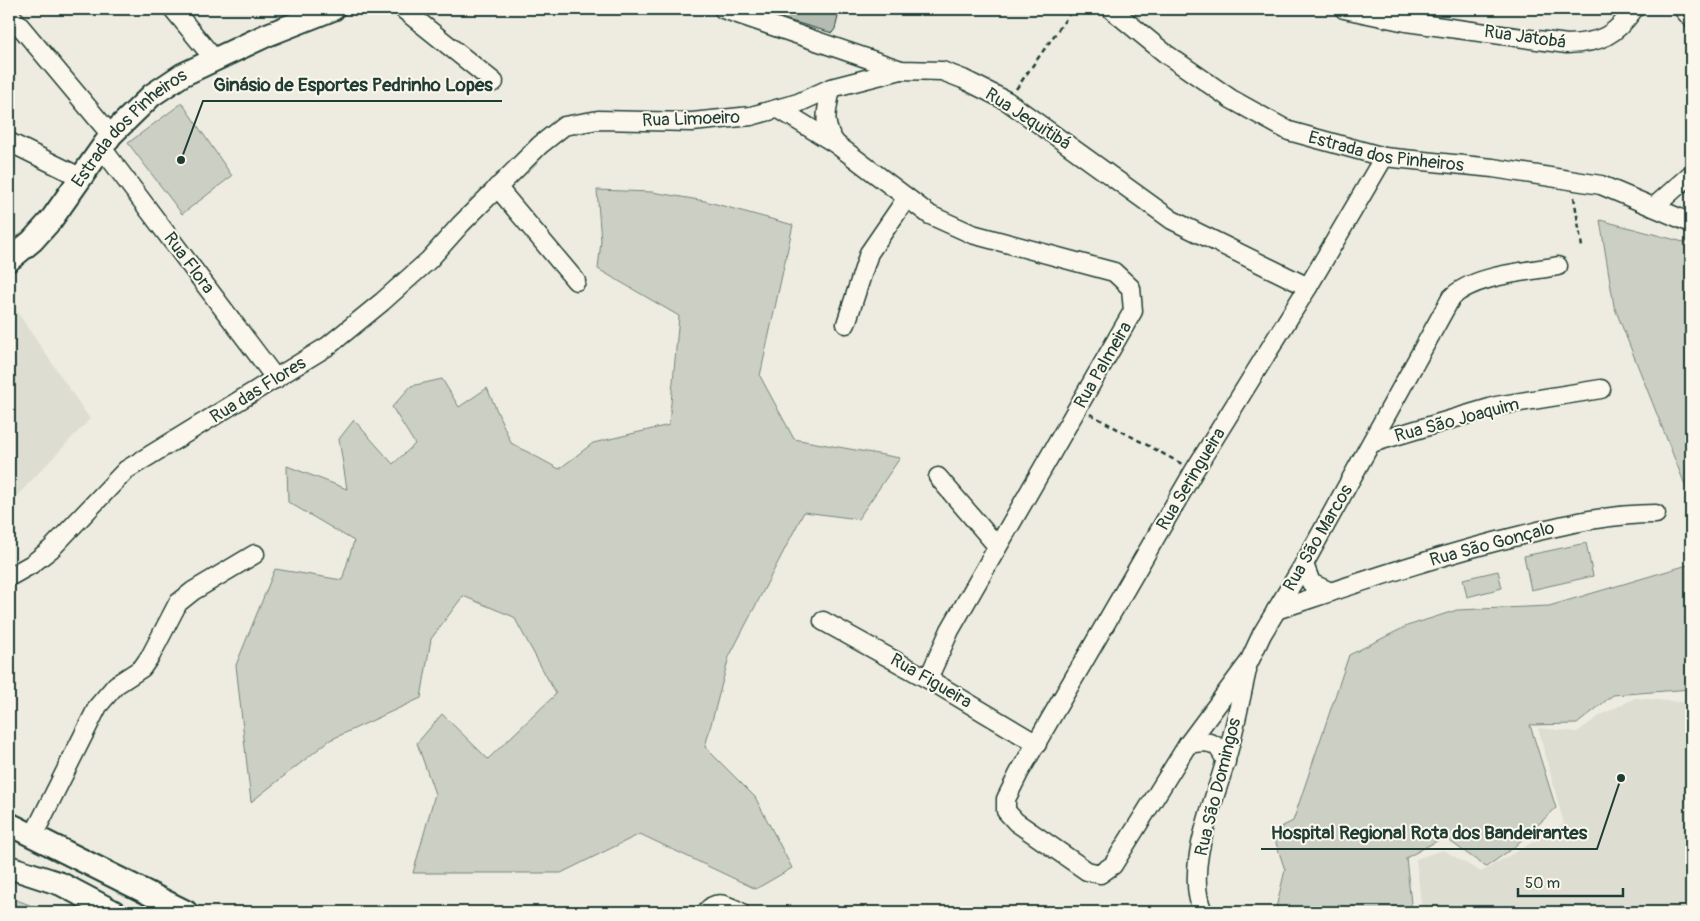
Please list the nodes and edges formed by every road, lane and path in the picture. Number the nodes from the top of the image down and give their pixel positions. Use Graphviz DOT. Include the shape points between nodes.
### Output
graph roads {
  1 [pos="174,9"];
  2 [pos="333,9"];
  3 [pos="403,9"];
  4 [pos="723,9"];
  5 [pos="1073,9"];
  6 [pos="1111,9"];
  7 [pos="1344,9"];
  8 [pos="1634,9"];
  9 [pos="1683,9"];
  10 [pos="9,13"];
  11 [pos="1691,18"];
  12 [pos="215,60"];
  13 [pos="902,70"];
  14 [pos="494,82"];
  15 [pos="831,88"];
  16 [pos="1007,101"];
  17 [pos="779,109"];
  18 [pos="107,141"];
  19 [pos="9,142"];
  20 [pos="836,144"];
  21 [pos="1384,157"];
  22 [pos="1691,174"];
  23 [pos="80,177"];
  24 [pos="1572,179"];
  25 [pos="496,187"];
  26 [pos="906,199"];
  27 [pos="1654,206"];
  28 [pos="1691,224"];
  29 [pos="1582,247"];
  30 [pos="9,260"];
  31 [pos="1558,266"];
  32 [pos="576,281"];
  33 [pos="1308,287"];
  34 [pos="846,324"];
  35 [pos="276,379"];
  36 [pos="1601,389"];
  37 [pos="1079,408"];
  38 [pos="1372,443"];
  39 [pos="1194,471"];
  40 [pos="938,476"];
  41 [pos="1656,514"];
  42 [pos="998,546"];
  43 [pos="255,554"];
  44 [pos="1304,564"];
  45 [pos="9,577"];
  46 [pos="1331,592"];
  47 [pos="1276,610"];
  48 [pos="823,621"];
  49 [pos="1249,662"];
  50 [pos="928,678"];
  51 [pos="1037,744"];
  52 [pos="1188,744"];
  53 [pos="1226,762"];
  54 [pos="9,824"];
  55 [pos="33,836"];
  56 [pos="1113,865"];
  57 [pos="9,867"];
  58 [pos="739,911"];
  59 [pos="114,912"];
  60 [pos="186,912"];
  61 [pos="706,912"];
  62 [pos="1203,912"];
  1 -- 12 [label="street"];
  2 -- 12 [label="main road, Estrada dos Pinheiros"];
  3 -- 14 [label="street"];
  4 -- 13 [label="street, Rua Jequitibá"];
  5 -- 16 [label="path"];
  6 -- 21 [label="street, Estrada dos Pinheiros" via="1166,54 1231,99 1289,131"];
  7 -- 8 [label="street, Rua Jatobá" via="1406,22 1567,44 1590,43 1613,34"];
  9 -- 11 [label="street"];
  10 -- 18 [label="street, Rua Flora"];
  12 -- 18 [label="main road, Estrada dos Pinheiros" via="182,75 152,95"];
  13 -- 15 [label="street, Rua Limoeiro"];
  13 -- 16 [label="street, Rua Jequitibá" via="942,71"];
  15 -- 17 [label="street, Rua Limoeiro"];
  15 -- 20 [label="street, Rua Palmeira" via="825,124"];
  16 -- 33 [label="street, Rua Jequitibá" via="1172,220"];
  17 -- 20 [label="street, Rua Palmeira"];
  17 -- 25 [label="street, Rua Limoeiro" via="721,121 598,120 564,126"];
  18 -- 23 [label="main road, Estrada dos Pinheiros"];
  18 -- 35 [label="street, Rua Flora"];
  19 -- 23 [label="street"];
  20 -- 26 [label="street, Rua Palmeira"];
  21 -- 24 [label="street, Estrada dos Pinheiros"];
  21 -- 33 [label="street, Rua Seringueira"];
  22 -- 27 [label="street"];
  23 -- 30 [label="main road, Estrada dos Pinheiros" via="52,220"];
  24 -- 27 [label="street, Estrada dos Pinheiros" via="1601,185"];
  24 -- 29 [label="path"];
  25 -- 32 [label="street"];
  25 -- 35 [label="street, Rua das Flores" via="429,260 382,302 328,346"];
  26 -- 34 [label="street" via="869,254"];
  26 -- 37 [label="street, Rua Palmeira" via="930,216 972,234 1114,272 1130,288 1133,311"];
  27 -- 28 [label="street, Estrada dos Pinheiros"];
  31 -- 38 [label="street, Rua São Marcos" via="1474,283 1451,298"];
  33 -- 39 [label="street, Rua Seringueira"];
  35 -- 45 [label="street, Rua das Flores" via="126,470 51,549"];
  36 -- 38 [label="street, Rua São Joaquim" via="1496,406"];
  37 -- 39 [label="path"];
  37 -- 42 [label="street, Rua Palmeira"];
  38 -- 44 [label="street, Rua São Marcos"];
  39 -- 51 [label="street, Rua Seringueira"];
  40 -- 42 [label="street"];
  41 -- 46 [label="street, Rua São Gonçalo" via="1593,518 1462,550"];
  42 -- 50 [label="street, Rua Palmeira" via="950,630"];
  43 -- 55 [label="street" via="178,603 142,668 116,685 98,706"];
  44 -- 46 [label="street" via="1311,583"];
  44 -- 47 [label="street, Rua São Marcos"];
  46 -- 47 [label="street, Rua São Gonçalo"];
  47 -- 49 [label="street, Rua São Marcos"];
  48 -- 50 [label="street, Rua Figueira"];
  49 -- 52 [label="street, Rua São Marcos"];
  49 -- 53 [label="street, Rua São Domingos"];
  50 -- 51 [label="street, Rua Figueira"];
  51 -- 56 [label="street, Rua Seringueira" via="1005,805 1008,815 1087,871 1100,874"];
  52 -- 53 [label="street" via="1216,745"];
  52 -- 56 [label="street, Rua São Marcos"];
  53 -- 62 [label="street, Rua São Domingos" via="1202,840 1197,871 1197,889"];
  54 -- 55 [label="main road"];
  55 -- 60 [label="main road"];
  57 -- 59 [label="main road" via="61,884"];
  58 -- 61 [label="street" via="717,904"];
}
